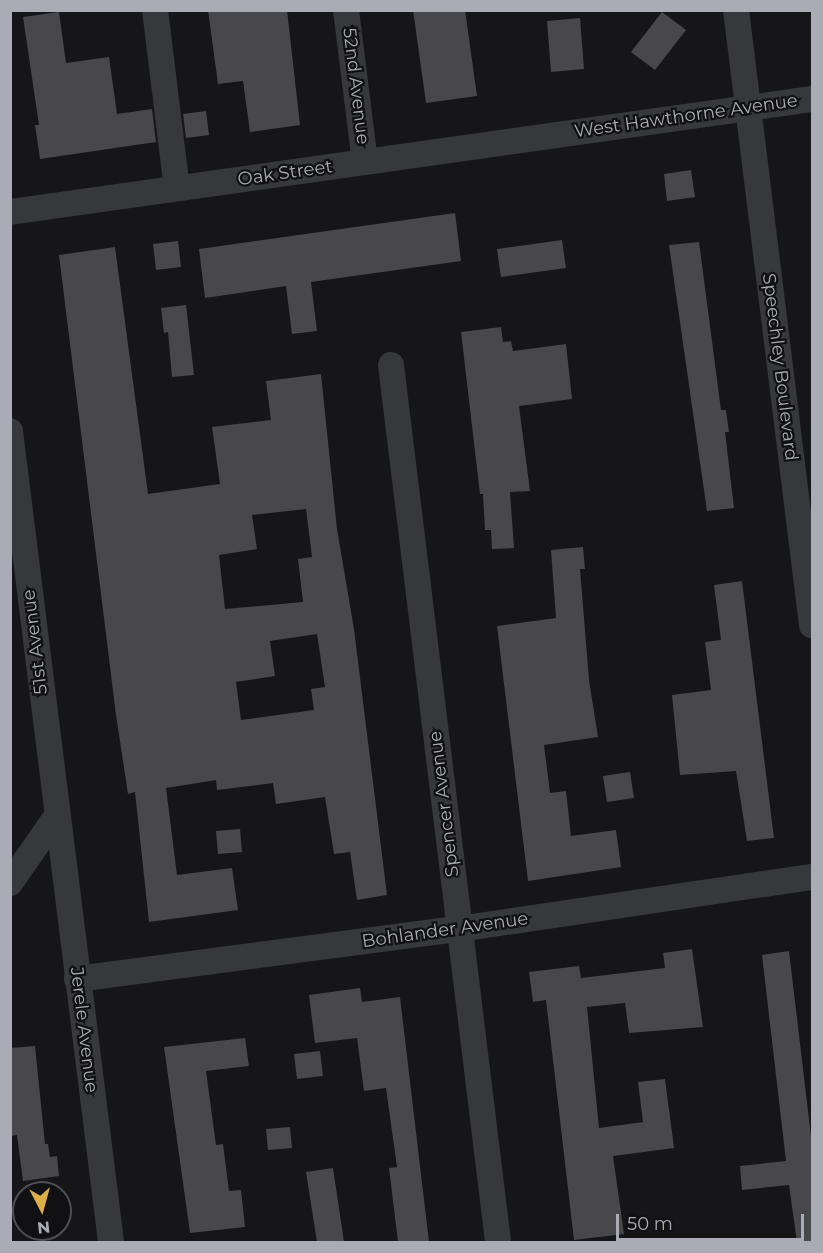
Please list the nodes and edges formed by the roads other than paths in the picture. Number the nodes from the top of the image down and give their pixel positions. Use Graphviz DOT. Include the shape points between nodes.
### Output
graph roads {
  1 [pos="155,10"];
  2 [pos="346,10"];
  3 [pos="736,10"];
  4 [pos="813,99"];
  5 [pos="748,108"];
  6 [pos="559,133"];
  7 [pos="365,162"];
  8 [pos="177,188"];
  9 [pos="10,212"];
  10 [pos="391,365"];
  11 [pos="10,431"];
  12 [pos="813,625"];
  13 [pos="56,817"];
  14 [pos="813,877"];
  15 [pos="10,883"];
  16 [pos="459,929"];
  17 [pos="77,980"];
  18 [pos="111,1242"];
  19 [pos="498,1242"];
  1 -- 8 [label="street"];
  2 -- 7 [label="street, 52nd Avenue"];
  3 -- 5 [label="street, Speechley Boulevard"];
  4 -- 5 [label="street, West Hawthorne Avenue"];
  5 -- 6 [label="street, West Hawthorne Avenue"];
  5 -- 12 [label="street, Speechley Boulevard"];
  6 -- 7 [label="street, Oak Street"];
  7 -- 8 [label="street, Oak Street"];
  8 -- 9 [label="street, Oak Street"];
  10 -- 16 [label="street, Spencer Avenue"];
  11 -- 13 [label="street, 51st Avenue"];
  13 -- 15 [label="street"];
  13 -- 17 [label="street, Jerele Avenue"];
  14 -- 16 [label="street, Bohlander Avenue"];
  16 -- 17 [label="street, Bohlander Avenue"];
  16 -- 19 [label="street, Spencer Avenue"];
  17 -- 18 [label="street, Jerele Avenue"];
}
